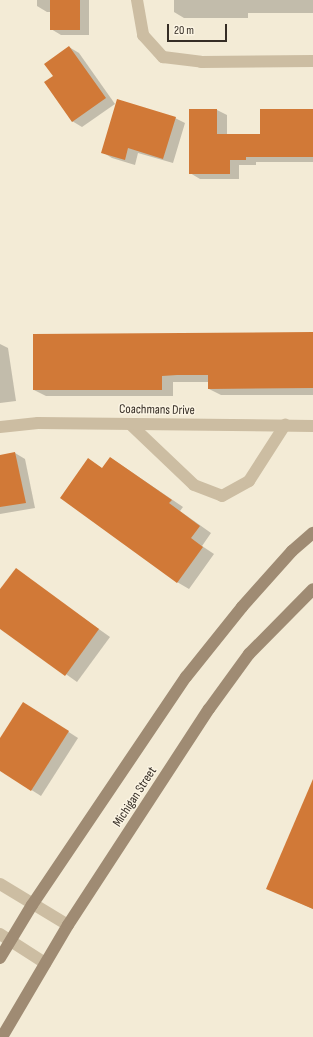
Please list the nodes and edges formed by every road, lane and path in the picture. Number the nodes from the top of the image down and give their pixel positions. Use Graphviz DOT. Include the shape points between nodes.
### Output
graph roads {
  1 [pos="137,0"];
  2 [pos="313,61"];
  3 [pos="130,424"];
  4 [pos="285,426"];
  5 [pos="313,426"];
  6 [pos="0,427"];
  7 [pos="313,533"];
  8 [pos="313,588"];
  9 [pos="0,884"];
  10 [pos="32,905"];
  11 [pos="68,926"];
  12 [pos="0,934"];
  13 [pos="10,940"];
  14 [pos="0,958"];
  15 [pos="45,963"];
  16 [pos="2,1037"];
  1 -- 2 [label="street" via="142,35 163,57 201,62"];
  3 -- 4 [label="street, Coachmans Drive"];
  3 -- 4 [label="street" via="194,485 222,496 249,481"];
  3 -- 6 [label="street, Coachmans Drive" via="38,423"];
  4 -- 5 [label="street, Coachmans Drive"];
  7 -- 10 [label="street, Michigan Street" via="292,551 242,607 186,677"];
  8 -- 11 [label="street, Michigan Street" via="249,654 209,710"];
  9 -- 10 [label="street"];
  10 -- 11 [label="street"];
  10 -- 13 [label="street, Michigan Street"];
  11 -- 15 [label="street, Michigan Street"];
  12 -- 13 [label="street"];
  13 -- 14 [label="street, Michigan Street"];
  13 -- 15 [label="street"];
  15 -- 16 [label="street, Michigan Street"];
}
